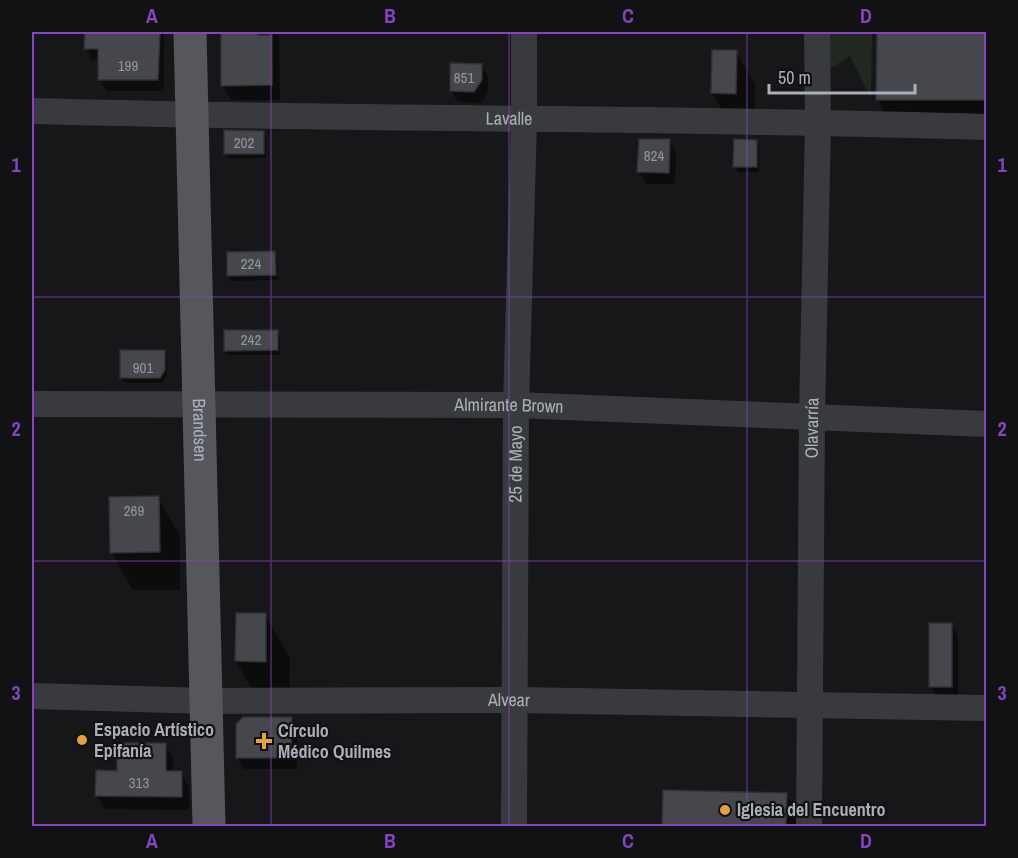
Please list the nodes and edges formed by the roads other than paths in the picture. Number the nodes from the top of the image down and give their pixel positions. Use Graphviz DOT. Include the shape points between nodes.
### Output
graph roads {
  1 [pos="190,32"];
  2 [pos="524,32"];
  3 [pos="817,32"];
  4 [pos="32,111"];
  5 [pos="191,115"];
  6 [pos="524,120"];
  7 [pos="818,122"];
  8 [pos="987,127"];
  9 [pos="199,403"];
  10 [pos="32,404"];
  11 [pos="516,405"];
  12 [pos="812,418"];
  13 [pos="987,424"];
  14 [pos="32,696"];
  15 [pos="515,700"];
  16 [pos="207,701"];
  17 [pos="811,705"];
  18 [pos="987,708"];
  19 [pos="209,826"];
  20 [pos="514,826"];
  21 [pos="809,826"];
  1 -- 5 [label="main road, Brandsen"];
  2 -- 6 [label="street, 25 de Mayo"];
  3 -- 7 [label="street, Olavarría"];
  4 -- 5 [label="street, Lavalle"];
  5 -- 6 [label="street, Lavalle"];
  5 -- 9 [label="main road, Brandsen"];
  6 -- 7 [label="street, Lavalle"];
  6 -- 11 [label="street, 25 de Mayo"];
  7 -- 8 [label="street, Lavalle"];
  7 -- 12 [label="street, Olavarría"];
  9 -- 10 [label="street, Almirante Brown"];
  9 -- 11 [label="street, Almirante Brown"];
  9 -- 16 [label="main road, Brandsen"];
  11 -- 12 [label="street, Almirante Brown"];
  11 -- 15 [label="street, 25 de Mayo"];
  12 -- 13 [label="street, Almirante Brown"];
  12 -- 17 [label="street, Olavarría"];
  14 -- 16 [label="street, Alvear"];
  15 -- 16 [label="street, Alvear"];
  15 -- 17 [label="street, Alvear"];
  15 -- 20 [label="street, 25 de Mayo"];
  16 -- 19 [label="main road, Brandsen"];
  17 -- 18 [label="street, Alvear"];
  17 -- 21 [label="street, Olavarría"];
}
